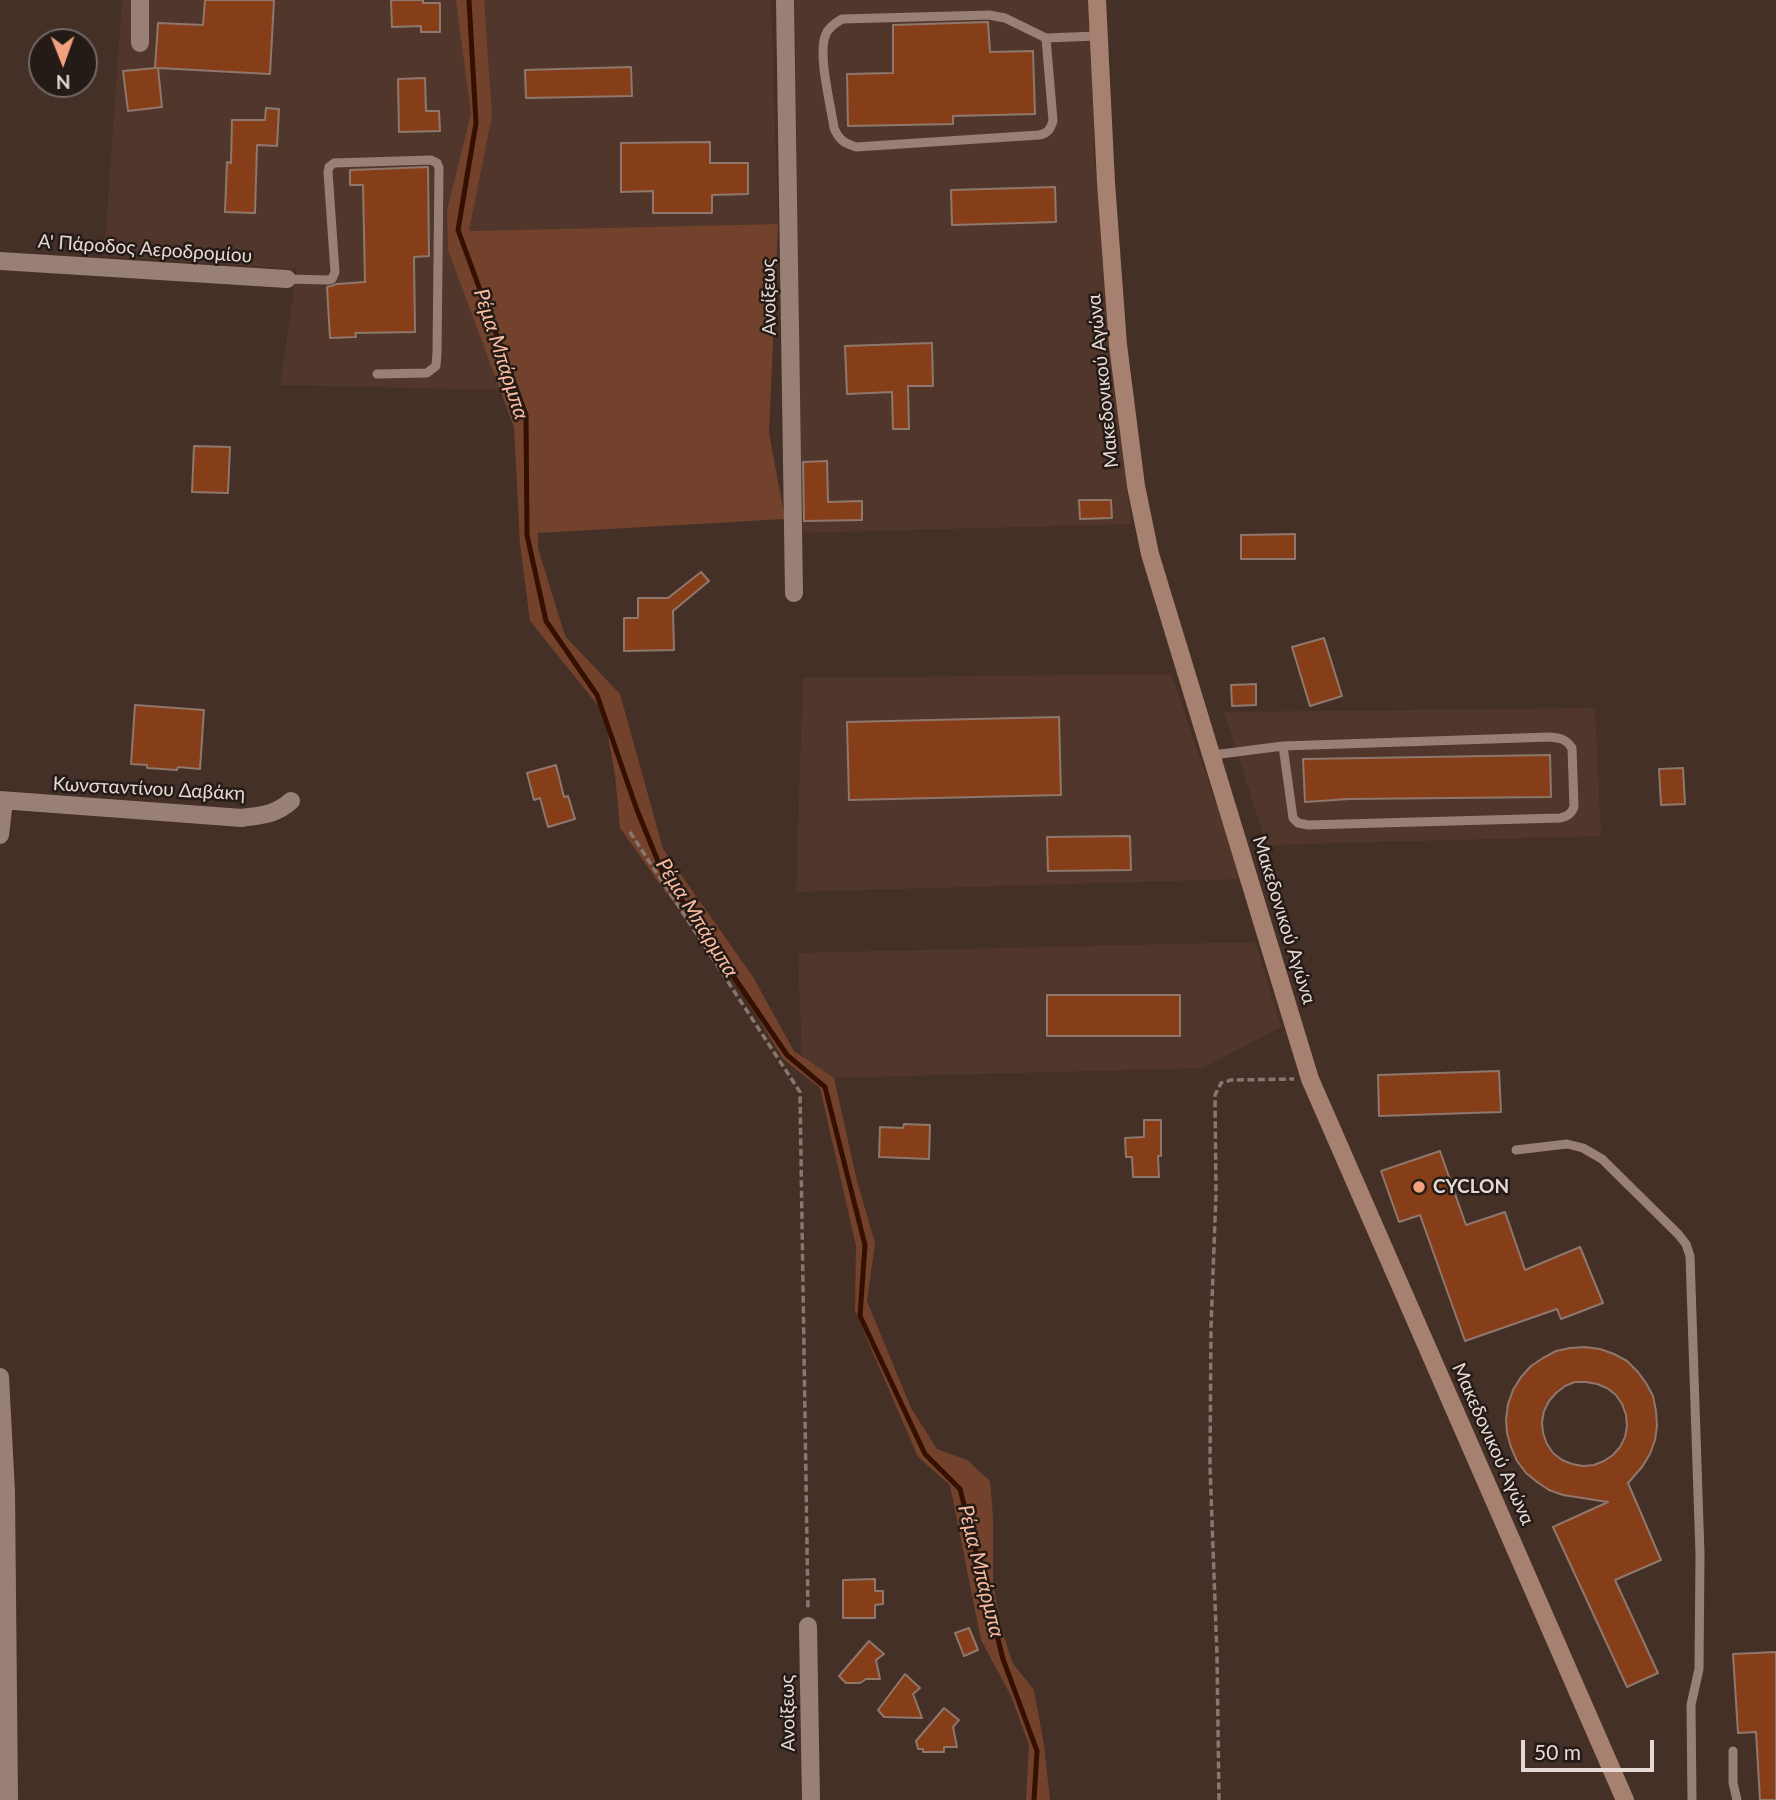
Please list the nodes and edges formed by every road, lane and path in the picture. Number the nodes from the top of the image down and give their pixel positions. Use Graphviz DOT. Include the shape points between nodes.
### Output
graph roads {
  1 [pos="139,0"];
  2 [pos="785,0"];
  3 [pos="1097,0"];
  4 [pos="1098,36"];
  5 [pos="1046,38"];
  6 [pos="140,43"];
  7 [pos="0,261"];
  8 [pos="287,279"];
  9 [pos="377,374"];
  10 [pos="793,593"];
  11 [pos="1283,746"];
  12 [pos="1213,755"];
  13 [pos="2,801"];
  14 [pos="291,801"];
  15 [pos="630,832"];
  16 [pos="0,835"];
  17 [pos="1310,1079"];
  18 [pos="1516,1150"];
  19 [pos="0,1377"];
  20 [pos="808,1626"];
  21 [pos="1733,1751"];
  22 [pos="9,1800"];
  23 [pos="811,1800"];
  24 [pos="1219,1800"];
  25 [pos="1625,1800"];
  26 [pos="1692,1800"];
  27 [pos="1737,1800"];
  1 -- 6 [label="street"];
  2 -- 10 [label="street, Ανοίξεως"];
  3 -- 4 [label="main road, Μακεδονικού Αγώνα"];
  4 -- 5 [label="lane"];
  4 -- 12 [label="main road, Μακεδονικού Αγώνα" via="1118,345 1136,486 1150,554"];
  5 -- 5 [label="lane" via="989,15 842,19 826,32 823,57 839,139 856,147 1047,133 1053,121"];
  7 -- 8 [label="street, Α' Πάροδος Αεροδρομίου"];
  8 -- 9 [label="lane" via="327,280 335,272 328,172 334,163 437,163 436,366 427,373"];
  11 -- 11 [label="lane" via="1562,738 1572,748 1574,807 1560,818 1298,823 1293,818"];
  11 -- 12 [label="lane"];
  12 -- 17 [label="main road, Μακεδονικού Αγώνα"];
  13 -- 14 [label="street, Κωνσταντίνου Δαβάκη" via="242,818 280,810"];
  13 -- 16 [label="street"];
  15 -- 20 [label="path" via="800,1092"];
  17 -- 24 [label="path" via="1231,1080 1221,1083 1216,1095 1210,1466"];
  17 -- 25 [label="main road, Μακεδονικού Αγώνα"];
  18 -- 26 [label="lane" via="1567,1144 1583,1148 1602,1159 1686,1244 1700,1554 1699,1669 1691,1705"];
  19 -- 22 [label="street" via="6,1492"];
  20 -- 23 [label="street, Ανοίξεως"];
  21 -- 27 [label="lane"];
}
